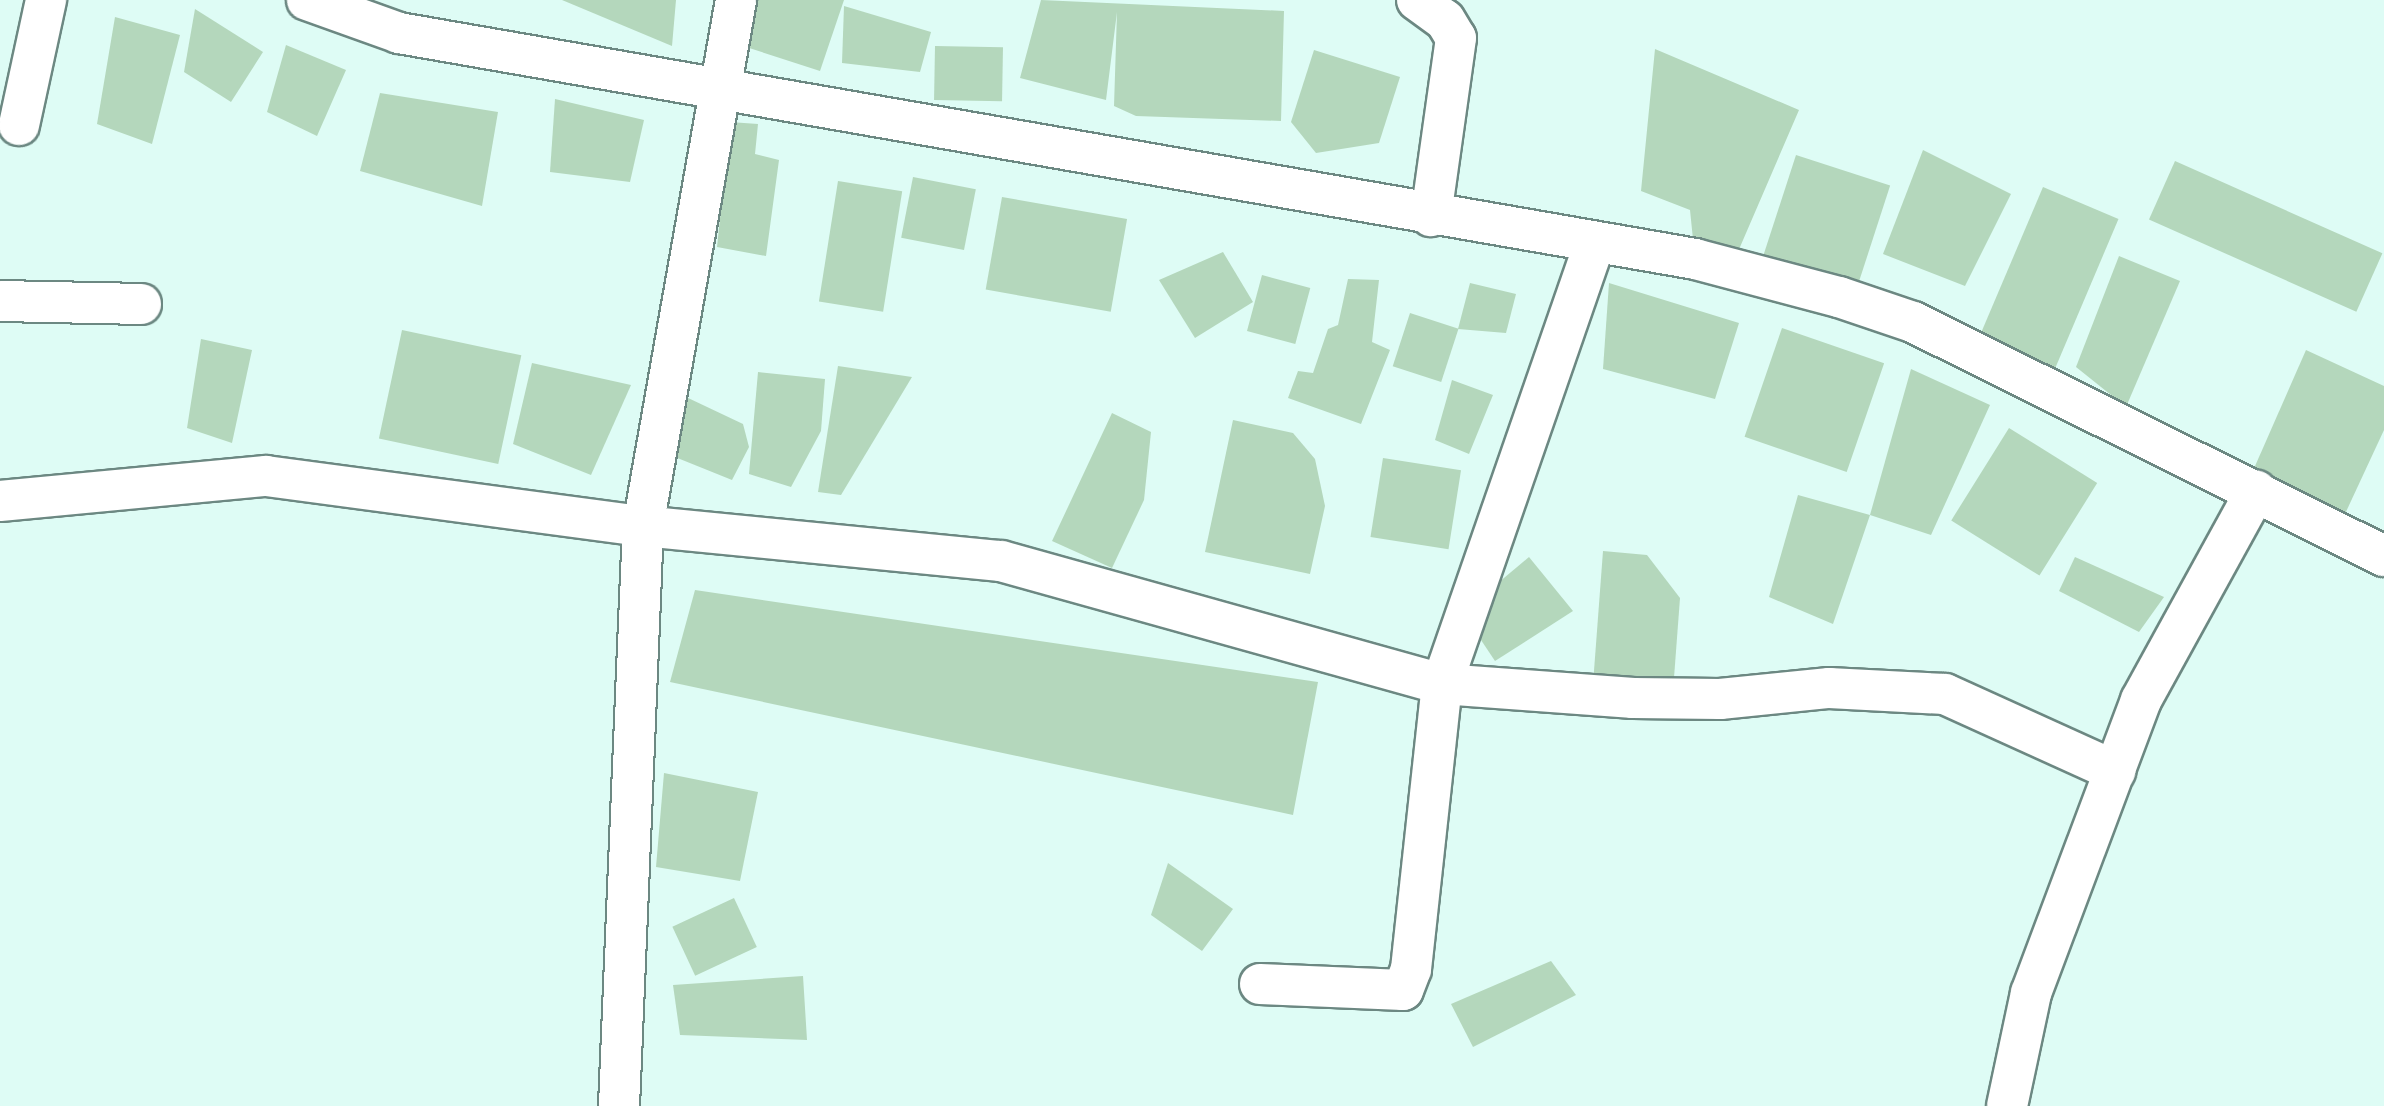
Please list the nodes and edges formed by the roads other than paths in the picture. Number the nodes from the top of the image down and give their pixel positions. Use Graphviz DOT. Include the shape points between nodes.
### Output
graph roads {
  1 [pos="46,0"];
  2 [pos="307,0"];
  3 [pos="736,0"];
  4 [pos="1418,0"];
  5 [pos="722,92"];
  6 [pos="20,124"];
  7 [pos="1431,216"];
  8 [pos="1594,244"];
  9 [pos="0,301"];
  10 [pos="141,304"];
  11 [pos="2256,491"];
  12 [pos="0,501"];
  13 [pos="643,526"];
  14 [pos="2384,556"];
  15 [pos="1442,684"];
  16 [pos="2115,771"];
  17 [pos="1260,984"];
  18 [pos="620,1106"];
  19 [pos="2007,1106"];
  1 -- 6 [label="street"];
  2 -- 5 [label="street" via="399,33"];
  3 -- 5 [label="street"];
  4 -- 7 [label="street" via="1456,38"];
  5 -- 7 [label="street"];
  5 -- 13 [label="street"];
  7 -- 8 [label="street"];
  8 -- 11 [label="street" via="1695,259 1912,322"];
  8 -- 15 [label="street"];
  9 -- 10 [label="street"];
  11 -- 14 [label="street"];
  11 -- 16 [label="street" via="2141,700"];
  12 -- 13 [label="street" via="266,476"];
  13 -- 15 [label="street" via="1001,561"];
  13 -- 18 [label="street"];
  15 -- 16 [label="street" via="1633,698 1720,699 1829,688 1944,694"];
  15 -- 17 [label="street" via="1411,969 1403,990"];
  16 -- 19 [label="street" via="2031,993"];
}
